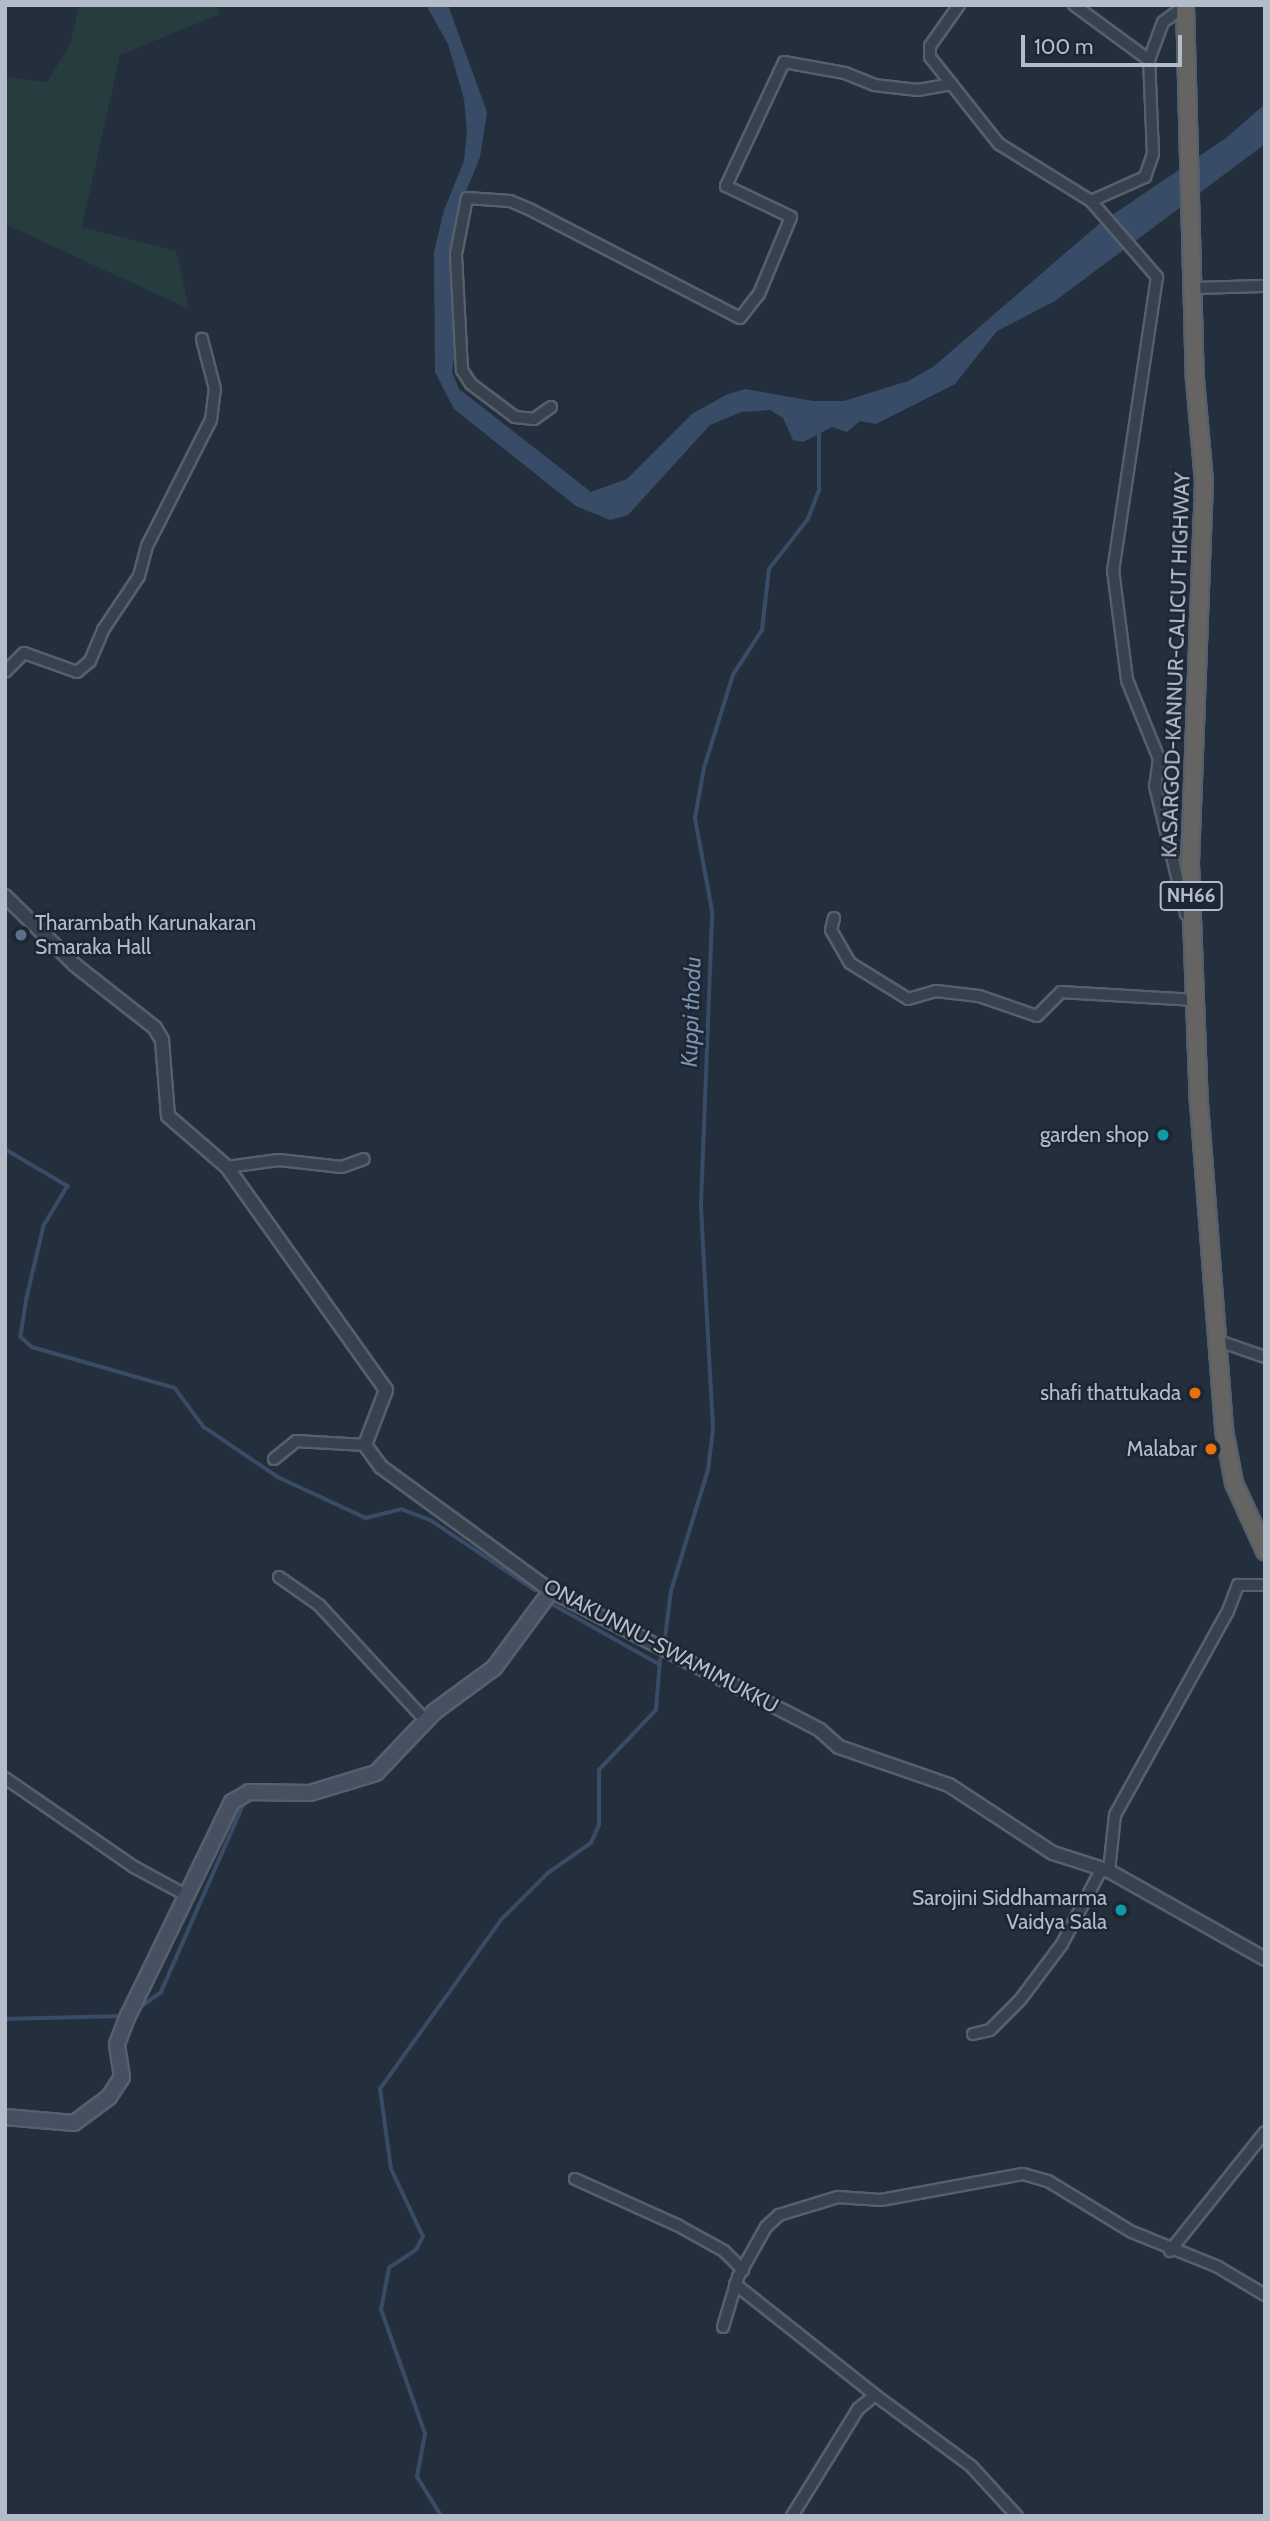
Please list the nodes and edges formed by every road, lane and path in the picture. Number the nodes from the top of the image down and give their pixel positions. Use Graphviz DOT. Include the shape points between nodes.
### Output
graph roads {
  1 [pos="959,5"];
  2 [pos="1074,5"];
  3 [pos="1185,6"];
  4 [pos="1149,60"];
  5 [pos="951,84"];
  6 [pos="1090,201"];
  7 [pos="1265,286"];
  8 [pos="1192,288"];
  9 [pos="202,339"];
  10 [pos="551,407"];
  11 [pos="5,672"];
  12 [pos="5,896"];
  13 [pos="834,918"];
  14 [pos="1192,939"];
  15 [pos="1195,1000"];
  16 [pos="364,1159"];
  17 [pos="228,1167"];
  18 [pos="1219,1341"];
  19 [pos="1265,1357"];
  20 [pos="365,1445"];
  21 [pos="274,1459"];
  22 [pos="1265,1551"];
  23 [pos="279,1577"];
  24 [pos="1265,1585"];
  25 [pos="551,1591"];
  26 [pos="426,1721"];
  27 [pos="5,1778"];
  28 [pos="1105,1869"];
  29 [pos="184,1894"];
  30 [pos="1265,1959"];
  31 [pos="973,2034"];
  32 [pos="5,2117"];
  33 [pos="1265,2132"];
  34 [pos="575,2179"];
  35 [pos="1170,2251"];
  36 [pos="743,2270"];
  37 [pos="735,2284"];
  38 [pos="1265,2295"];
  39 [pos="723,2327"];
  40 [pos="875,2395"];
  41 [pos="792,2516"];
  42 [pos="1017,2516"];
  1 -- 5 [label="street" via="930,46 930,57"];
  2 -- 4 [label="street"];
  3 -- 4 [label="street" via="1163,22"];
  3 -- 8 [label="highway, KASARGOD-KANNUR-CALICUT HIGHWAY / NH66"];
  4 -- 6 [label="street" via="1153,153 1145,177"];
  5 -- 6 [label="street" via="999,144"];
  5 -- 10 [label="street" via="918,90 874,85 845,73 784,62 726,186 790,217 758,294 740,318 529,209 510,201 467,198 456,254 462,370 471,384 515,417 534,419"];
  6 -- 14 [label="street" via="1157,277 1114,570 1127,680 1159,759 1155,786"];
  7 -- 8 [label="street"];
  8 -- 14 [label="highway, KASARGOD-KANNUR-CALICUT HIGHWAY / NH66" via="1204,481 1190,863"];
  9 -- 11 [label="street" via="215,389 211,420 147,546 139,576 103,630 90,661 77,672 24,653"];
  12 -- 17 [label="street" via="75,965 155,1028 162,1040 168,1116"];
  13 -- 15 [label="street" via="831,930 850,963 908,999 936,990 979,996 1037,1016 1061,992"];
  14 -- 15 [label="highway, KASARGOD-KANNUR-CALICUT HIGHWAY / NH66"];
  15 -- 18 [label="highway, KASARGOD-KANNUR-CALICUT HIGHWAY / NH66"];
  16 -- 17 [label="street" via="342,1167 279,1160"];
  17 -- 20 [label="street" via="386,1390"];
  18 -- 19 [label="street"];
  18 -- 22 [label="highway, KASARGOD-KANNUR-CALICUT HIGHWAY / NH66" via="1224,1430 1234,1483"];
  20 -- 21 [label="street" via="296,1441"];
  20 -- 25 [label="street, ONAKUNNU-SWAMIMUKKU" via="381,1467"];
  23 -- 26 [label="street" via="319,1605"];
  24 -- 28 [label="street" via="1238,1585 1115,1815"];
  25 -- 26 [label="main road" via="494,1668"];
  25 -- 28 [label="street, ONAKUNNU-SWAMIMUKKU" via="820,1730 839,1747 949,1785 1053,1853"];
  26 -- 29 [label="main road" via="376,1773 310,1793 248,1792 232,1802"];
  27 -- 29 [label="street" via="134,1867"];
  28 -- 30 [label="street, ONAKUNNU-SWAMIMUKKU"];
  28 -- 31 [label="street" via="1062,1944 1020,2000 990,2030"];
  29 -- 32 [label="main road" via="117,2044 122,2077 109,2097 74,2123"];
  33 -- 35 [label="street"];
  34 -- 36 [label="street" via="677,2225 724,2251"];
  35 -- 36 [label="street" via="1076,2196 1023,2174 880,2200 838,2197 803,2205 779,2215 766,2227"];
  35 -- 38 [label="street" via="1218,2267"];
  36 -- 37 [label="street"];
  37 -- 39 [label="street"];
  37 -- 40 [label="street"];
  40 -- 41 [label="street" via="858,2409"];
  40 -- 42 [label="street" via="971,2466"];
}
